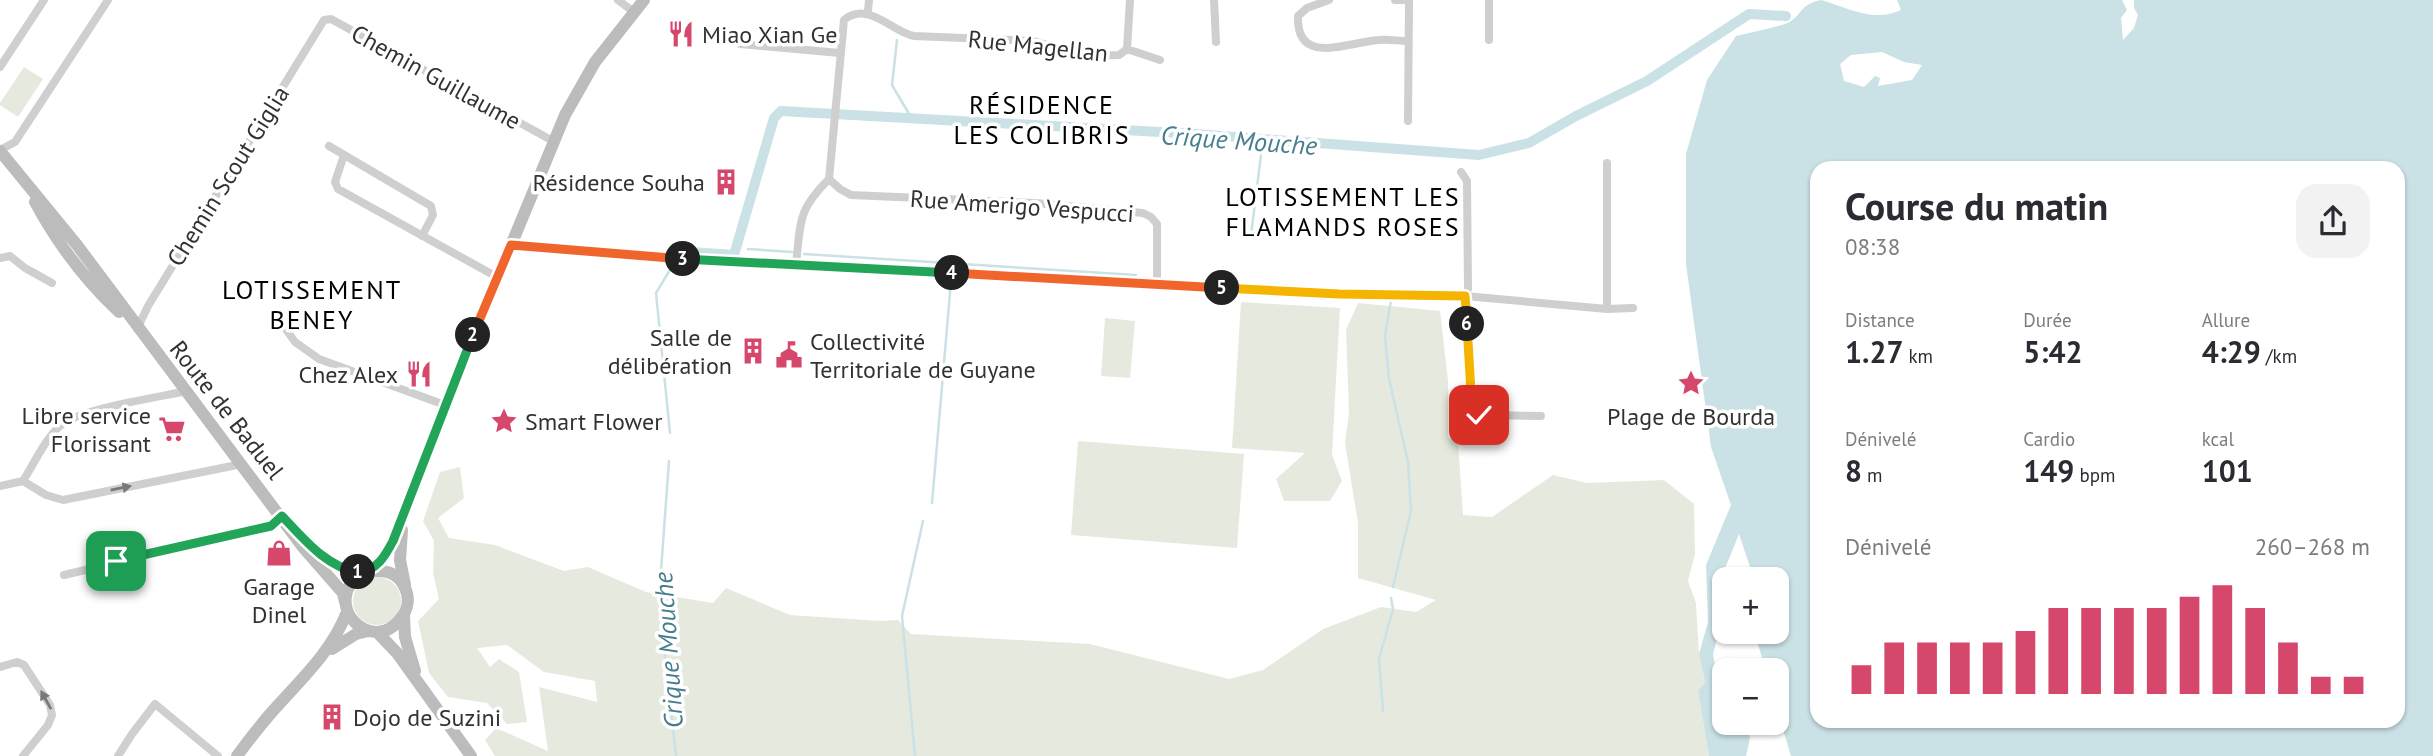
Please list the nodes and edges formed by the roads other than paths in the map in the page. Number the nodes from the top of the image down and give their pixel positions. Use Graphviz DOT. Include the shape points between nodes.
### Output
graph roads {
  1 [pos="44,0"];
  2 [pos="108,0"];
  3 [pos="618,0"];
  4 [pos="644,0"];
  5 [pos="869,0"];
  6 [pos="1130,0"];
  7 [pos="1214,0"];
  8 [pos="1328,0"];
  9 [pos="1395,0"];
  10 [pos="1403,0"];
  11 [pos="1409,0"];
  12 [pos="1489,0"];
  13 [pos="868,10"];
  14 [pos="634,12"];
  15 [pos="320,24"];
  16 [pos="1489,40"];
  17 [pos="1407,41"];
  18 [pos="1216,42"];
  19 [pos="740,44"];
  20 [pos="1127,49"];
  21 [pos="840,53"];
  22 [pos="1160,60"];
  23 [pos="0,67"];
  24 [pos="1408,121"];
  25 [pos="553,141"];
  26 [pos="329,146"];
  27 [pos="0,150"];
  28 [pos="344,155"];
  29 [pos="1607,163"];
  30 [pos="1461,172"];
  31 [pos="830,178"];
  32 [pos="422,236"];
  33 [pos="511,245"];
  34 [pos="0,258"];
  35 [pos="796,264"];
  36 [pos="497,277"];
  37 [pos="52,282"];
  38 [pos="1157,285"];
  39 [pos="1465,296"];
  40 [pos="1607,309"];
  41 [pos="1633,309"];
  42 [pos="277,317"];
  43 [pos="137,328"];
  44 [pos="187,391"];
  45 [pos="444,405"];
  46 [pos="1541,416"];
  47 [pos="242,464"];
  48 [pos="23,481"];
  49 [pos="0,486"];
  50 [pos="404,513"];
  51 [pos="282,516"];
  52 [pos="366,571"];
  53 [pos="64,575"];
  54 [pos="405,587"];
  55 [pos="346,607"];
  56 [pos="404,615"];
  57 [pos="372,632"];
  58 [pos="324,655"];
  59 [pos="0,667"];
  60 [pos="420,685"];
  61 [pos="23,756"];
  62 [pos="118,756"];
  63 [pos="218,756"];
  64 [pos="236,756"];
  65 [pos="471,756"];
  1 -- 23 [label="street"];
  2 -- 27 [label="street" via="15,142"];
  3 -- 14 [label="street"];
  4 -- 14 [label="main road"];
  5 -- 13 [label="street"];
  6 -- 20 [label="street"];
  7 -- 18 [label="street"];
  8 -- 17 [label="street" via="1298,16 1298,30 1307,43 1329,49 1379,40"];
  9 -- 10 [label="street"];
  11 -- 17 [label="street"];
  12 -- 16 [label="street"];
  13 -- 20 [label="street, Rue Magellan" via="914,36 1034,41 1086,56 1119,55"];
  13 -- 21 [label="street" via="849,14 844,20"];
  14 -- 25 [label="main road" via="595,62"];
  15 -- 25 [label="street, Chemin Guillaume" via="331,19"];
  15 -- 43 [label="street, Chemin Scout Giglia"];
  17 -- 24 [label="street"];
  19 -- 21 [label="street"];
  20 -- 22 [label="street, Rue Magellan"];
  21 -- 31 [label="street"];
  25 -- 33 [label="main road"];
  26 -- 28 [label="street"];
  27 -- 43 [label="main road, Route de Baduel"];
  28 -- 32 [label="street" via="335,187"];
  28 -- 32 [label="street" via="431,206 433,215"];
  29 -- 40 [label="street"];
  30 -- 39 [label="street" via="1467,181"];
  31 -- 35 [label="street" via="803,210"];
  31 -- 38 [label="street, Rue Amerigo Vespucci" via="851,195 1143,213 1157,224"];
  32 -- 36 [label="street"];
  33 -- 35 [label="street"];
  33 -- 36 [label="main road"];
  34 -- 37 [label="street" via="10,256"];
  35 -- 38 [label="street"];
  36 -- 45 [label="main road"];
  38 -- 39 [label="street"];
  39 -- 40 [label="street"];
  39 -- 46 [label="street" via="1472,410 1479,415"];
  40 -- 41 [label="street"];
  42 -- 45 [label="street" via="295,342 319,359"];
  43 -- 44 [label="main road, Route de Baduel"];
  44 -- 47 [label="main road, Route de Baduel"];
  44 -- 48 [label="street" via="71,418 55,431"];
  45 -- 50 [label="main road"];
  48 -- 47 [label="street, one-way" via="63,500"];
  47 -- 51 [label="main road, Route de Baduel"];
  48 -- 49 [label="street"];
  50 -- 52 [label="main road" via="388,550"];
  50 -- 54 [label="main road" via="400,560"];
  51 -- 52 [label="main road, Route de Baduel" via="342,569"];
  51 -- 53 [label="street" via="271,526"];
  51 -- 55 [label="main road, Route de Baduel" via="343,593"];
  52 -- 54 [label="main road" via="389,571"];
  52 -- 55 [label="main road" via="347,588"];
  54 -- 56 [label="main road" via="408,605"];
  55 -- 57 [label="main road" via="353,622"];
  55 -- 58 [label="main road" via="339,632"];
  56 -- 57 [label="main road" via="389,630"];
  56 -- 60 [label="main road" via="405,637"];
  57 -- 58 [label="main road" via="348,638"];
  57 -- 60 [label="main road" via="390,645"];
  58 -- 64 [label="main road"];
  61 -- 59 [label="street, one-way" via="51,720 52,711 24,665 17,662"];
  60 -- 65 [label="main road"];
  62 -- 63 [label="street" via="155,704"];
}
